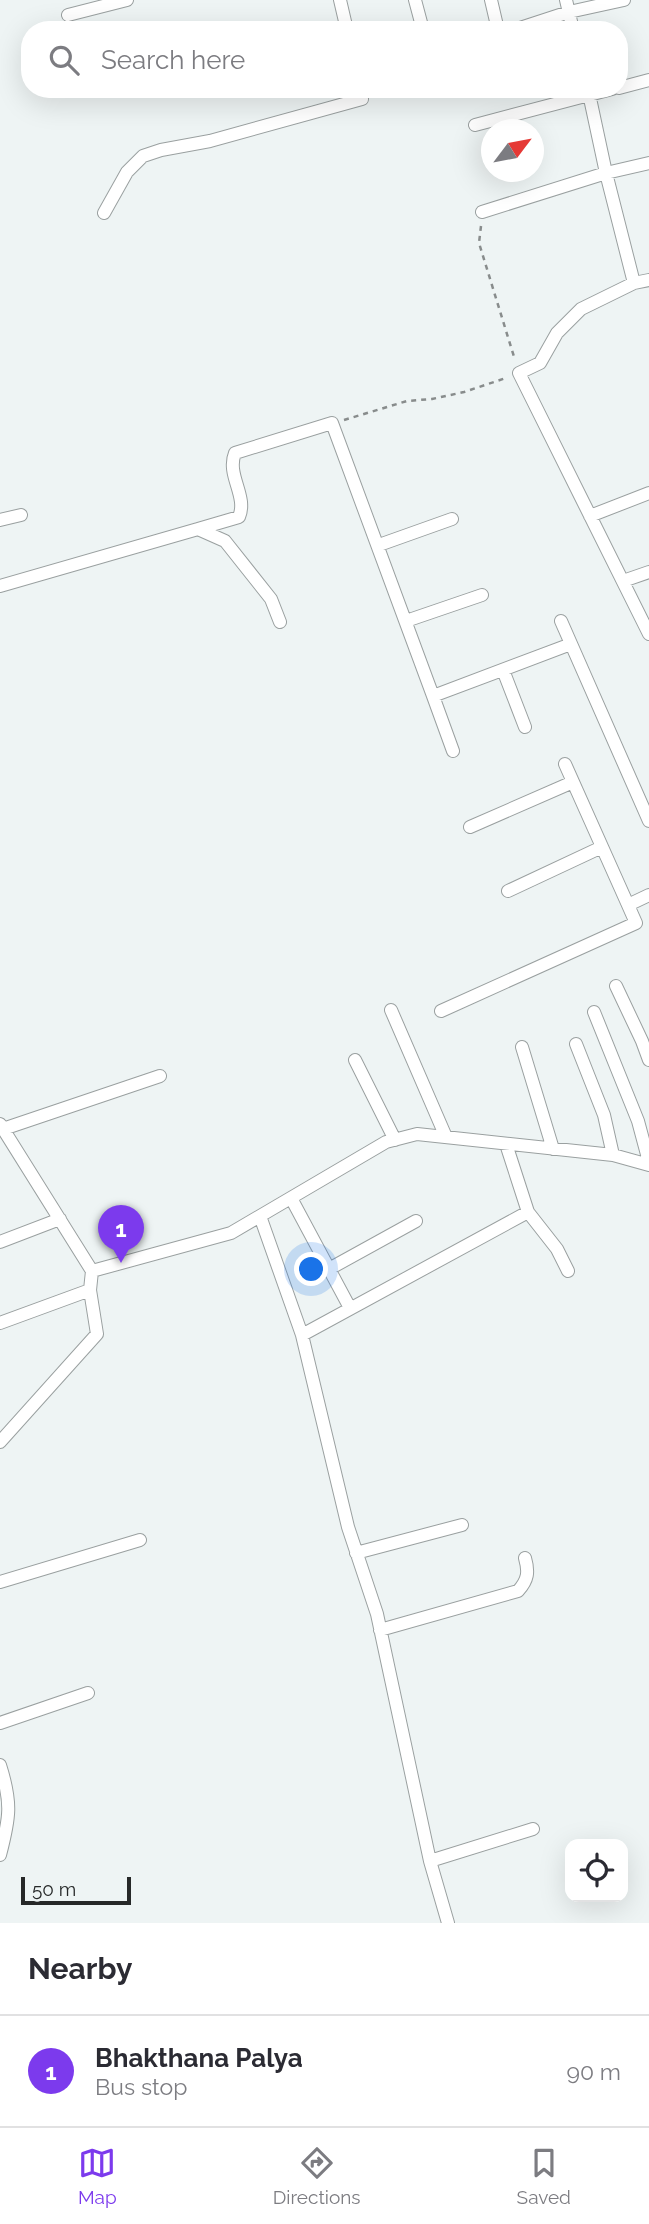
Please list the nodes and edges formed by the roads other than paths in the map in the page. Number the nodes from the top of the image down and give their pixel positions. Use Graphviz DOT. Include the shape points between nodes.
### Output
graph roads {
  1 [pos="127,0"];
  2 [pos="340,0"];
  3 [pos="415,0"];
  4 [pos="491,0"];
  5 [pos="624,0"];
  6 [pos="568,6"];
  7 [pos="68,15"];
  8 [pos="345,21"];
  9 [pos="421,21"];
  10 [pos="496,21"];
  11 [pos="534,21"];
  12 [pos="649,80"];
  13 [pos="628,86"];
  14 [pos="362,98"];
  15 [pos="567,98"];
  16 [pos="589,98"];
  17 [pos="475,125"];
  18 [pos="649,163"];
  19 [pos="606,173"];
  20 [pos="482,212"];
  21 [pos="104,214"];
  22 [pos="649,281"];
  23 [pos="635,284"];
  24 [pos="649,493"];
  25 [pos="21,515"];
  26 [pos="590,516"];
  27 [pos="452,519"];
  28 [pos="0,520"];
  29 [pos="198,529"];
  30 [pos="379,545"];
  31 [pos="649,572"];
  32 [pos="623,581"];
  33 [pos="0,586"];
  34 [pos="482,595"];
  35 [pos="406,621"];
  36 [pos="561,621"];
  37 [pos="280,622"];
  38 [pos="649,634"];
  39 [pos="571,644"];
  40 [pos="503,670"];
  41 [pos="433,696"];
  42 [pos="525,727"];
  43 [pos="453,751"];
  44 [pos="565,764"];
  45 [pos="572,782"];
  46 [pos="649,821"];
  47 [pos="470,827"];
  48 [pos="602,847"];
  49 [pos="508,891"];
  50 [pos="649,895"];
  51 [pos="628,905"];
  52 [pos="615,986"];
  53 [pos="391,1010"];
  54 [pos="441,1011"];
  55 [pos="594,1012"];
  56 [pos="576,1044"];
  57 [pos="522,1047"];
  58 [pos="355,1060"];
  59 [pos="649,1060"];
  60 [pos="160,1076"];
  61 [pos="1,1126"];
  62 [pos="446,1138"];
  63 [pos="395,1140"];
  64 [pos="506,1144"];
  65 [pos="553,1149"];
  66 [pos="613,1155"];
  67 [pos="649,1164"];
  68 [pos="291,1198"];
  69 [pos="528,1212"];
  70 [pos="260,1216"];
  71 [pos="60,1219"];
  72 [pos="416,1221"];
  73 [pos="0,1242"];
  74 [pos="329,1269"];
  75 [pos="92,1271"];
  76 [pos="568,1271"];
  77 [pos="90,1290"];
  78 [pos="350,1307"];
  79 [pos="0,1323"];
  80 [pos="302,1335"];
  81 [pos="0,1442"];
  82 [pos="462,1525"];
  83 [pos="140,1540"];
  84 [pos="356,1553"];
  85 [pos="525,1558"];
  86 [pos="0,1582"];
  87 [pos="380,1630"];
  88 [pos="88,1693"];
  89 [pos="0,1723"];
  90 [pos="1,1770"];
  91 [pos="533,1829"];
  92 [pos="0,1854"];
  93 [pos="430,1861"];
  94 [pos="448,1923"];
  1 -- 7 [label="street"];
  2 -- 8 [label="street"];
  3 -- 9 [label="street"];
  4 -- 10 [label="street"];
  5 -- 6 [label="street"];
  6 -- 11 [label="street"];
  12 -- 13 [label="street"];
  14 -- 21 [label="street" via="143,156 127,172"];
  15 -- 17 [label="street"];
  16 -- 19 [label="street"];
  18 -- 19 [label="street"];
  19 -- 20 [label="street"];
  19 -- 23 [label="street"];
  22 -- 23 [label="street"];
  23 -- 26 [label="street" via="581,309 556,333 540,363 519,373"];
  24 -- 26 [label="street"];
  25 -- 28 [label="street"];
  26 -- 32 [label="street"];
  27 -- 30 [label="street"];
  29 -- 30 [label="street" via="239,517 243,508 232,469 234,453 332,423"];
  29 -- 33 [label="street"];
  29 -- 37 [label="street" via="225,541 271,598"];
  30 -- 35 [label="street"];
  31 -- 32 [label="street"];
  32 -- 38 [label="street"];
  34 -- 35 [label="street"];
  35 -- 41 [label="street"];
  36 -- 39 [label="street"];
  39 -- 40 [label="street"];
  39 -- 46 [label="street"];
  40 -- 41 [label="street"];
  40 -- 42 [label="street"];
  41 -- 43 [label="street"];
  44 -- 45 [label="street"];
  45 -- 47 [label="street"];
  45 -- 48 [label="street"];
  48 -- 49 [label="street"];
  48 -- 51 [label="street"];
  50 -- 51 [label="street"];
  51 -- 54 [label="street" via="636,923"];
  52 -- 59 [label="street"];
  53 -- 62 [label="street"];
  55 -- 67 [label="street" via="638,1121"];
  56 -- 66 [label="street" via="604,1115"];
  57 -- 65 [label="street"];
  58 -- 63 [label="street"];
  60 -- 61 [label="street"];
  61 -- 71 [label="street"];
  62 -- 63 [label="street" via="417,1134"];
  62 -- 64 [label="street"];
  63 -- 68 [label="street"];
  64 -- 65 [label="street"];
  64 -- 69 [label="street"];
  65 -- 66 [label="street"];
  66 -- 67 [label="street"];
  68 -- 70 [label="street"];
  68 -- 74 [label="street"];
  69 -- 76 [label="street" via="558,1249"];
  69 -- 78 [label="street"];
  70 -- 75 [label="street" via="231,1233"];
  70 -- 80 [label="street"];
  71 -- 73 [label="street"];
  71 -- 75 [label="street"];
  72 -- 74 [label="street"];
  74 -- 78 [label="street"];
  75 -- 77 [label="street"];
  77 -- 79 [label="street"];
  77 -- 81 [label="street" via="97,1334"];
  78 -- 80 [label="street"];
  80 -- 84 [label="street"];
  82 -- 84 [label="street"];
  83 -- 86 [label="street"];
  84 -- 87 [label="street"];
  85 -- 87 [label="street" via="526,1582 518,1591"];
  87 -- 93 [label="street"];
  88 -- 89 [label="street"];
  90 -- 92 [label="street" via="9,1798"];
  91 -- 93 [label="street"];
  93 -- 94 [label="street"];
}
